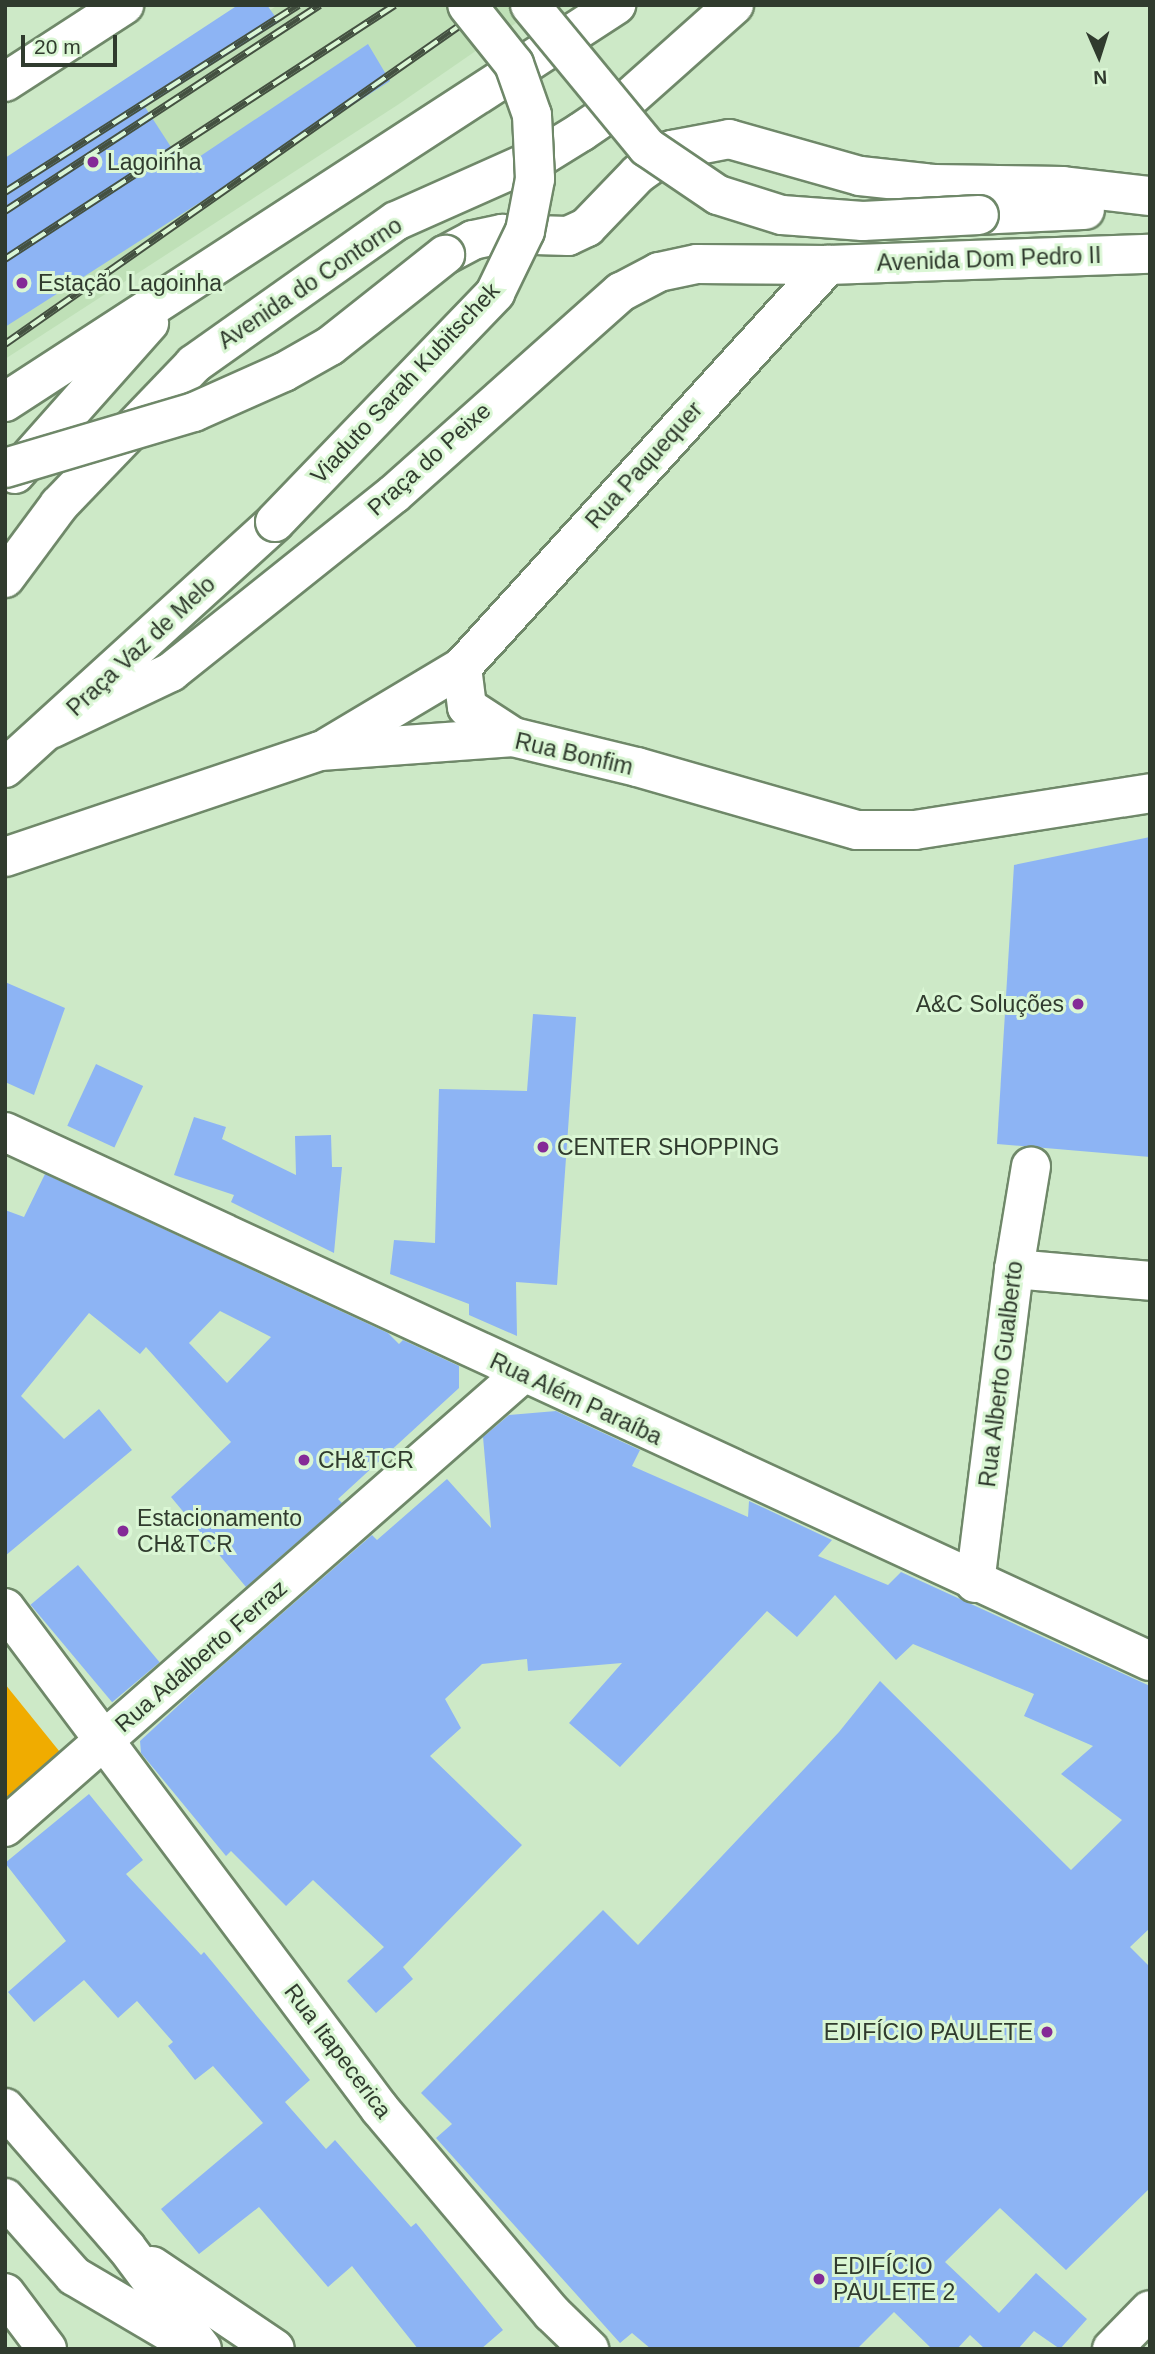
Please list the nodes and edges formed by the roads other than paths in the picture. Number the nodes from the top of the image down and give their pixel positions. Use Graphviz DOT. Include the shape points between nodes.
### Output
graph roads {
  1 [pos="124,5"];
  2 [pos="467,5"];
  3 [pos="530,5"];
  4 [pos="616,5"];
  5 [pos="734,5"];
  6 [pos="5,82"];
  7 [pos="1150,196"];
  8 [pos="1150,207"];
  9 [pos="1150,254"];
  10 [pos="828,265"];
  11 [pos="186,282"];
  12 [pos="5,402"];
  13 [pos="5,468"];
  14 [pos="5,485"];
  15 [pos="275,522"];
  16 [pos="5,578"];
  17 [pos="462,667"];
  18 [pos="51,729"];
  19 [pos="513,737"];
  20 [pos="320,751"];
  21 [pos="5,768"];
  22 [pos="1150,793"];
  23 [pos="5,857"];
  24 [pos="5,1132"];
  25 [pos="1031,1166"];
  26 [pos="1014,1269"];
  27 [pos="1150,1281"];
  28 [pos="522,1374"];
  29 [pos="975,1583"];
  30 [pos="5,1608"];
  31 [pos="5,1649"];
  32 [pos="1150,1661"];
  33 [pos="104,1740"];
  34 [pos="5,1827"];
  35 [pos="5,2108"];
  36 [pos="5,2198"];
  37 [pos="126,2248"];
  38 [pos="5,2293"];
  39 [pos="1150,2309"];
  40 [pos="47,2349"];
  41 [pos="200,2349"];
  42 [pos="275,2349"];
  43 [pos="589,2349"];
  44 [pos="1112,2349"];
  1 -- 6 [label="main road"];
  2 -- 15 [label="main road, Viaduto Sarah Kubitschek, bridge" via="513,64 532,116 535,179 525,230 495,293"];
  3 -- 8 [label="main road, Avenida Dom Pedro II, bridge" via="647,147 718,195 782,215 863,221"];
  4 -- 11 [label="main road"];
  5 -- 16 [label="main road, Avenida do Contorno" via="625,102 581,132 542,156 396,221 194,364 59,505"];
  7 -- 13 [label="main road, bridge" via="1063,186 934,184 860,176 729,139 673,150 638,174 587,227 568,236 502,234 473,240 445,255 330,346 284,372 194,412"];
  9 -- 10 [label="main road, Avenida Dom Pedro II"];
  10 -- 17 [label="main road, Rua Paquequer"];
  10 -- 18 [label="main road, Praça do Peixe" via="696,264 659,272 621,292 394,494 171,672"];
  11 -- 12 [label="main road"];
  11 -- 14 [label="main road"];
  15 -- 18 [label="main road, Praça Vaz de Melo"];
  17 -- 19 [label="main road" via="467,707"];
  17 -- 20 [label="main road, Rua Paquequer"];
  18 -- 21 [label="main road, Praça Vaz de Melo"];
  19 -- 20 [label="main road, Rua Bonfim"];
  19 -- 22 [label="main road, Rua Bonfim" via="858,830 915,830"];
  20 -- 23 [label="main road, Rua Bonfim"];
  24 -- 28 [label="main road, Rua Além Paraíba"];
  25 -- 26 [label="main road, Rua Alberto Gualberto"];
  26 -- 27 [label="main road"];
  26 -- 29 [label="main road, Rua Alberto Gualberto"];
  28 -- 29 [label="main road, Rua Além Paraíba"];
  28 -- 33 [label="main road, Rua Adalberto Ferraz"];
  29 -- 32 [label="main road, Rua Além Paraíba"];
  30 -- 33 [label="main road, Rua Itapecerica"];
  31 -- 33 [label="main road, Rua Itapecerica" via="73,1720"];
  33 -- 34 [label="main road, Rua Adalberto Ferraz"];
  33 -- 43 [label="main road, Rua Itapecerica" via="380,2109 552,2313"];
  35 -- 37 [label="main road"];
  36 -- 41 [label="main road" via="74,2276"];
  37 -- 41 [label="main road"];
  37 -- 42 [label="main road"];
  38 -- 40 [label="main road"];
  39 -- 44 [label="main road"];
}
